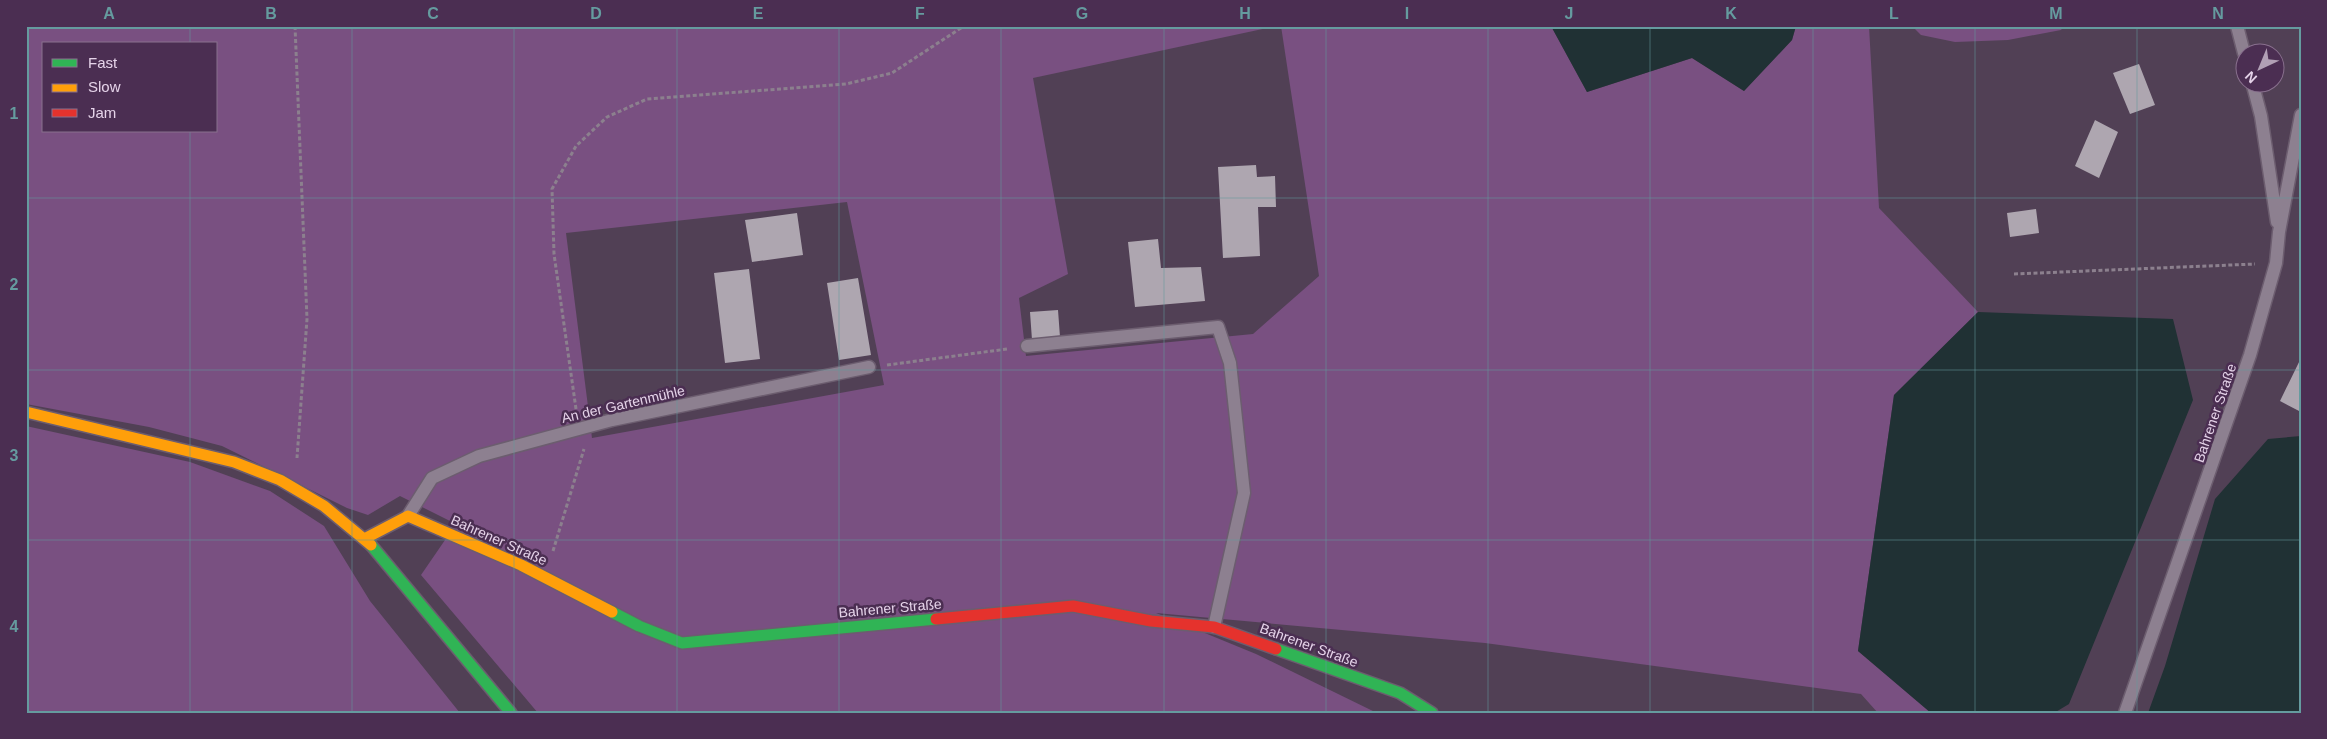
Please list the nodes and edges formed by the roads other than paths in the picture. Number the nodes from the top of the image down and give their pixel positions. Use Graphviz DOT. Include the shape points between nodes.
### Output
graph roads {
  1 [pos="2237,26"];
  2 [pos="2241,42"];
  3 [pos="2255,92"];
  4 [pos="2301,115"];
  5 [pos="2279,232"];
  6 [pos="1026,346"];
  7 [pos="869,367"];
  8 [pos="26,412"];
  9 [pos="408,516"];
  10 [pos="366,538"];
  11 [pos="1214,627"];
  12 [pos="511,713"];
  13 [pos="1432,713"];
  14 [pos="2125,713"];
  1 -- 2 [label="lane"];
  3 -- 5 [label="lane"];
  4 -- 5 [label="lane, Bahrener Straße"];
  5 -- 14 [label="lane, Bahrener Straße" via="2276,263 2250,355"];
  6 -- 11 [label="lane" via="1218,327 1230,363 1244,493"];
  7 -- 9 [label="lane, An der Gartenmühle" via="579,428 480,456 432,478"];
  8 -- 10 [label="street" via="217,457 280,480 324,506"];
  9 -- 10 [label="street"];
  9 -- 11 [label="street, Bahrener Straße" via="545,578 639,626 682,643 1073,606 1150,621"];
  10 -- 12 [label="street"];
  11 -- 13 [label="street, Bahrener Straße" via="1400,693"];
}
